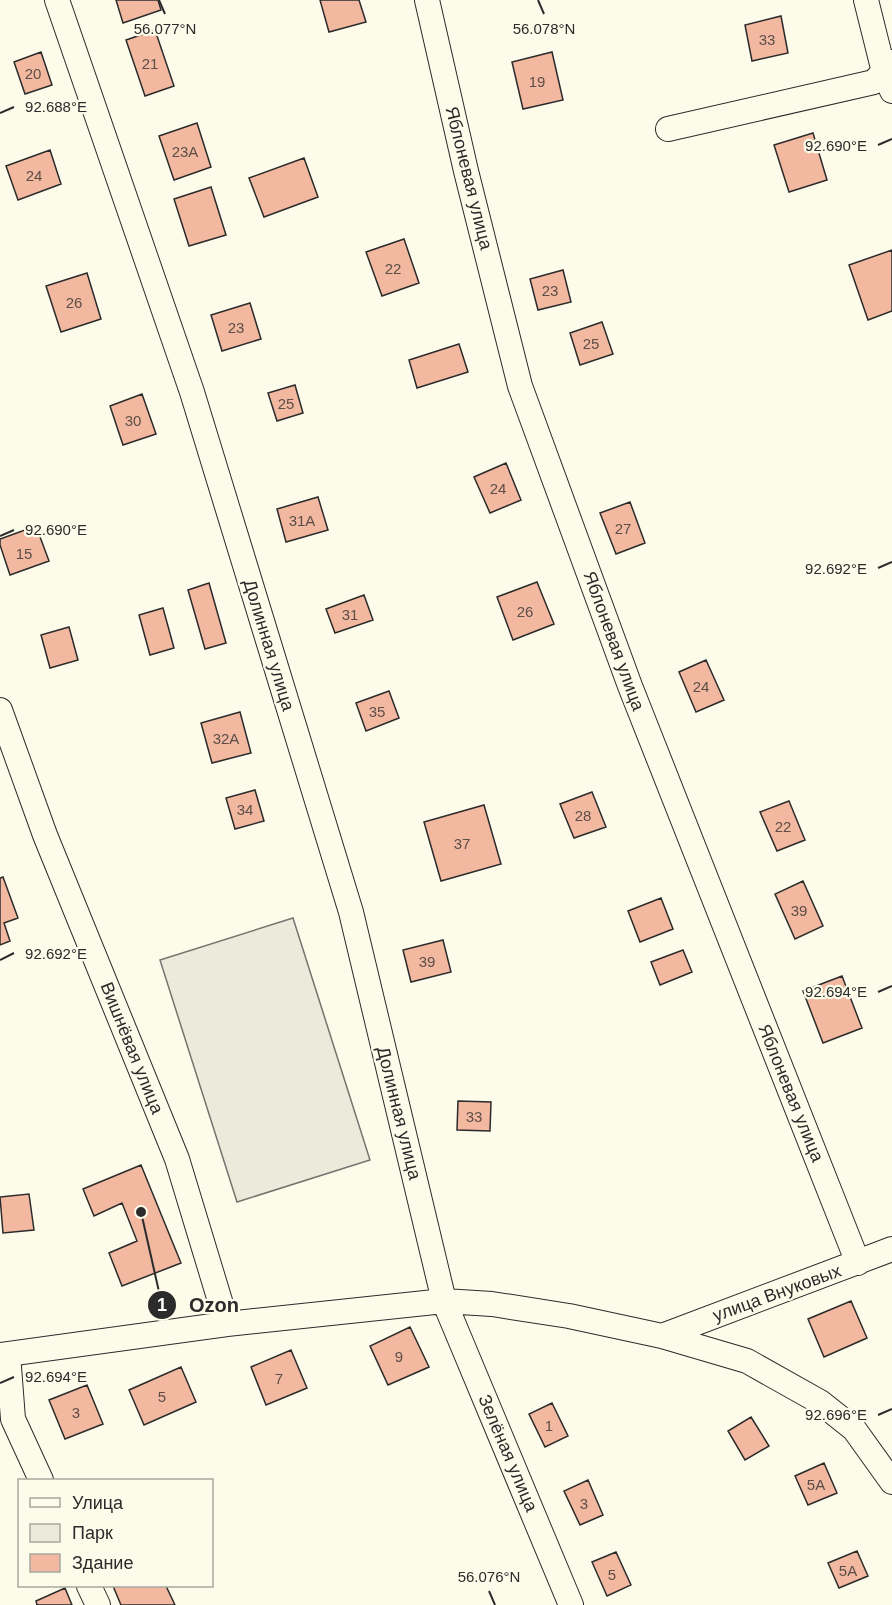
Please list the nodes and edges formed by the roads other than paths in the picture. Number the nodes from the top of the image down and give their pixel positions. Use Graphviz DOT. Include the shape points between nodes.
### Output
graph roads {
  1 [pos="57,0"];
  2 [pos="427,0"];
  3 [pos="866,0"];
  4 [pos="889,75"];
  5 [pos="668,129"];
  6 [pos="0,710"];
  7 [pos="892,1249"];
  8 [pos="858,1263"];
  9 [pos="444,1301"];
  10 [pos="227,1324"];
  11 [pos="662,1336"];
  12 [pos="4,1354"];
  13 [pos="41,1479"];
  14 [pos="892,1482"];
  15 [pos="89,1587"];
  16 [pos="98,1605"];
  17 [pos="571,1605"];
  1 -- 9 [label="street, Долинная улица" via="192,392 351,912"];
  2 -- 8 [label="street, Яблоневая улица" via="520,386 630,686"];
  3 -- 4 [label="street"];
  4 -- 5 [label="street" via="874,82"];
  6 -- 10 [label="street, Вишнёвая улица" via="45,836 177,1159"];
  7 -- 8 [label="street, улица Внуковых"];
  8 -- 11 [label="street, улица Внуковых"];
  9 -- 10 [label="street"];
  9 -- 11 [label="street" via="569,1316"];
  9 -- 17 [label="street, Зелёная улица"];
  10 -- 12 [label="street"];
  11 -- 14 [label="street" via="747,1361 820,1402 854,1429"];
  12 -- 13 [label="street" via="13,1419"];
  15 -- 16 [label="street"];
}
